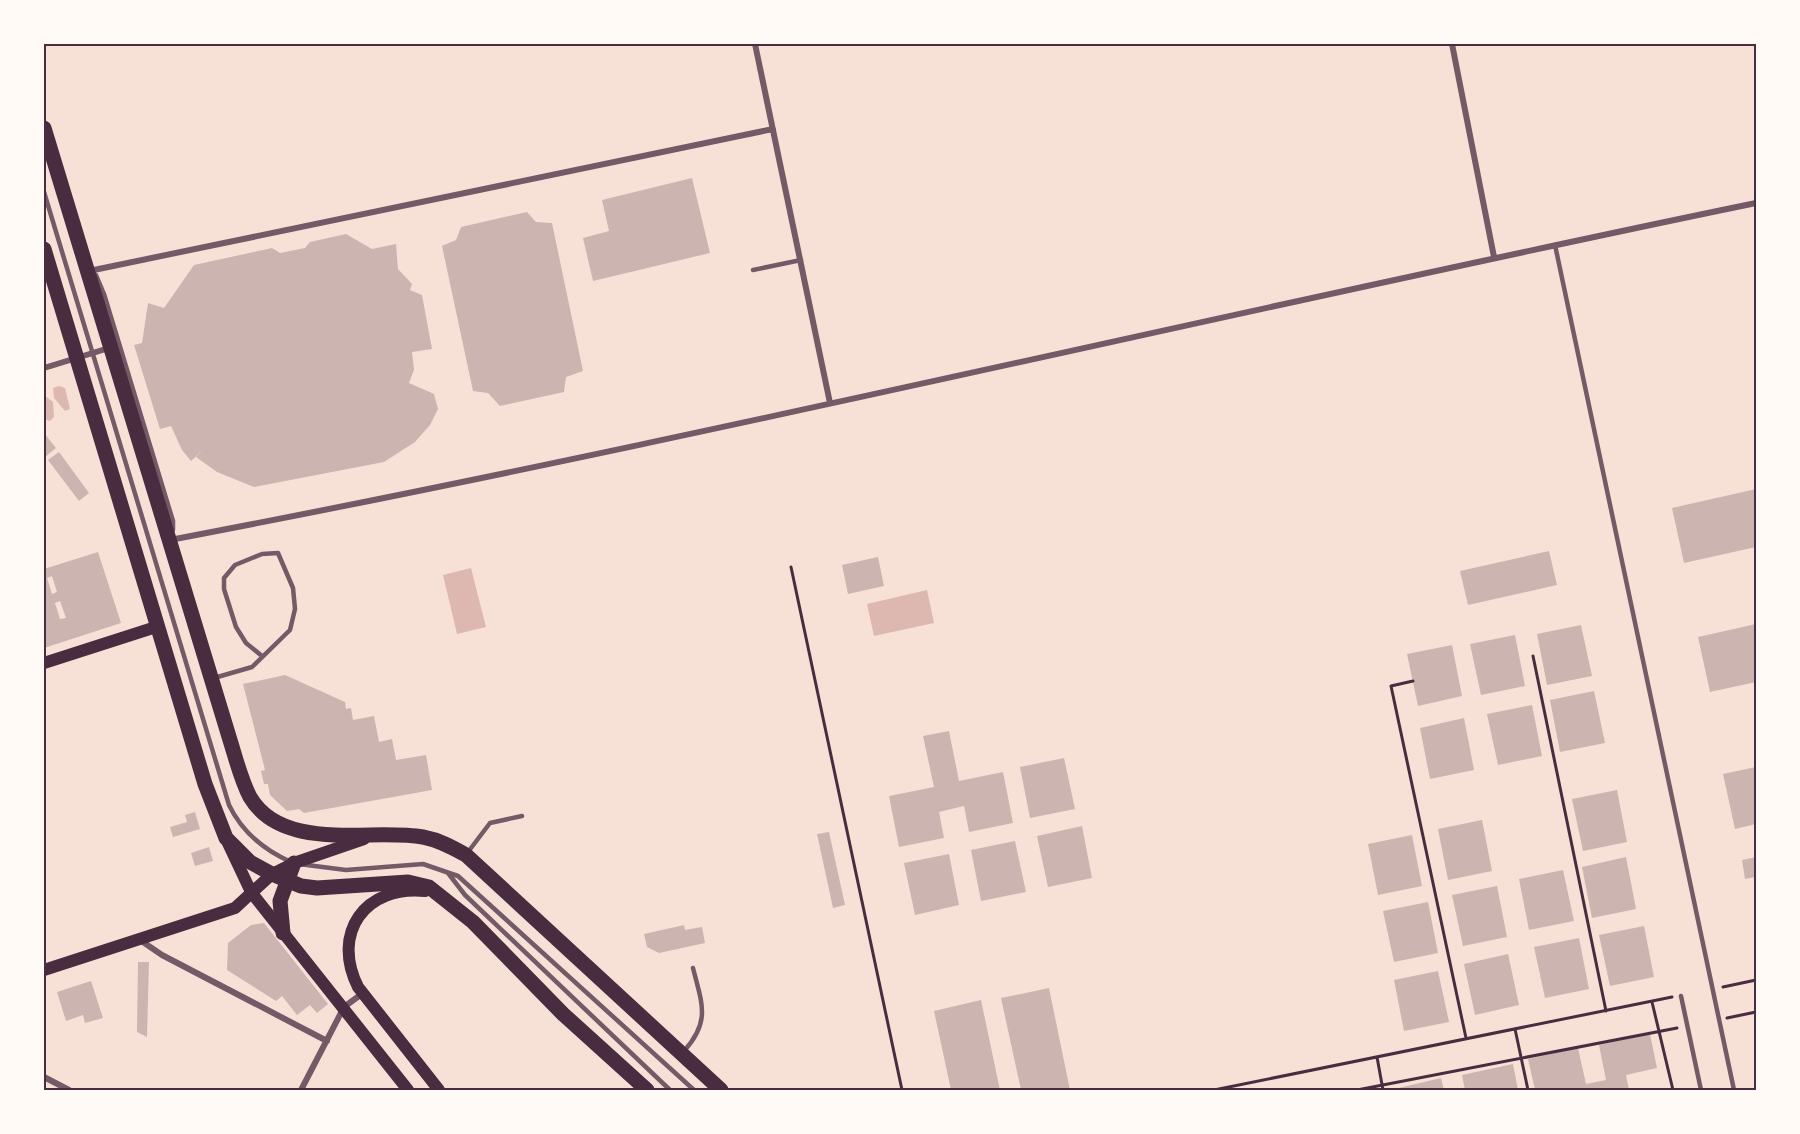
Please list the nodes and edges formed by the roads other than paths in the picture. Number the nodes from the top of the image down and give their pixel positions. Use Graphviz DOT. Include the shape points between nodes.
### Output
graph roads {
  1 [pos="755,44"];
  2 [pos="1452,44"];
  3 [pos="44,128"];
  4 [pos="773,129"];
  5 [pos="44,192"];
  6 [pos="1756,203"];
  7 [pos="1555,244"];
  8 [pos="44,249"];
  9 [pos="1494,257"];
  10 [pos="801,260"];
  11 [pos="753,270"];
  12 [pos="91,271"];
  13 [pos="110,348"];
  14 [pos="93,353"];
  15 [pos="76,358"];
  16 [pos="44,368"];
  17 [pos="830,403"];
  18 [pos="171,539"];
  19 [pos="156,627"];
  20 [pos="262,656"];
  21 [pos="44,663"];
  22 [pos="212,679"];
  23 [pos="522,816"];
  24 [pos="379,834"];
  25 [pos="225,838"];
  26 [pos="465,855"];
  27 [pos="294,862"];
  28 [pos="448,873"];
  29 [pos="272,874"];
  30 [pos="287,881"];
  31 [pos="251,892"];
  32 [pos="441,896"];
  33 [pos="283,933"];
  34 [pos="140,940"];
  35 [pos="693,968"];
  36 [pos="44,970"];
  37 [pos="363,993"];
  38 [pos="1681,996"];
  39 [pos="344,1007"];
  40 [pos="327,1041"];
  41 [pos="680,1055"];
  42 [pos="44,1077"];
  43 [pos="69,1090"];
  44 [pos="301,1090"];
  45 [pos="408,1090"];
  46 [pos="439,1090"];
  47 [pos="647,1090"];
  48 [pos="670,1090"];
  49 [pos="694,1090"];
  50 [pos="721,1090"];
  51 [pos="1701,1090"];
  52 [pos="1734,1090"];
  1 -- 4 [label="street"];
  2 -- 9 [label="street"];
  3 -- 12 [label="main road"];
  4 -- 10 [label="street"];
  4 -- 12 [label="street"];
  5 -- 14 [label="lane"];
  6 -- 7 [label="street"];
  7 -- 9 [label="street"];
  7 -- 52 [label="lane"];
  8 -- 15 [label="main road"];
  9 -- 17 [label="street"];
  10 -- 11 [label="lane"];
  10 -- 17 [label="street"];
  12 -- 13 [label="main road"];
  12 -- 18 [label="lane" via="104,294 173,521"];
  13 -- 14 [label="street"];
  13 -- 18 [label="main road"];
  14 -- 15 [label="street"];
  14 -- 27 [label="lane" via="229,805 253,838 269,851"];
  15 -- 16 [label="street"];
  15 -- 19 [label="main road"];
  17 -- 18 [label="street" via="481,480"];
  18 -- 22 [label="main road"];
  19 -- 21 [label="main road"];
  19 -- 25 [label="main road"];
  20 -- 20 [label="lane" via="290,630 295,609 285,565 278,553 271,552 235,565 224,578 236,627 246,643"];
  20 -- 22 [label="lane" via="252,667"];
  22 -- 24 [label="main road" via="247,790 257,806 272,818 303,831 336,836"];
  23 -- 26 [label="lane" via="490,823"];
  24 -- 26 [label="main road" via="436,840"];
  24 -- 27 [label="main road"];
  25 -- 29 [label="main road" via="250,862"];
  25 -- 31 [label="main road"];
  26 -- 41 [label="main road"];
  27 -- 28 [label="lane" via="328,870 423,864"];
  27 -- 29 [label="main road"];
  27 -- 30 [label="main road"];
  28 -- 48 [label="lane" via="465,895"];
  28 -- 49 [label="lane" via="477,892"];
  29 -- 30 [label="main road"];
  29 -- 31 [label="main road"];
  30 -- 32 [label="main road" via="301,886 338,888 408,882 429,887"];
  30 -- 33 [label="main road" via="279,910"];
  31 -- 33 [label="main road"];
  31 -- 34 [label="main road" via="235,908"];
  32 -- 37 [label="main road" via="414,890 392,893 375,901 360,915 346,951 350,969"];
  32 -- 47 [label="main road" via="473,922 563,1014"];
  33 -- 39 [label="main road"];
  34 -- 36 [label="main road"];
  34 -- 40 [label="street"];
  35 -- 41 [label="lane" via="704,1012 696,1037"];
  37 -- 39 [label="street"];
  37 -- 46 [label="main road"];
  38 -- 51 [label="lane"];
  39 -- 40 [label="street"];
  39 -- 45 [label="main road"];
  40 -- 44 [label="street"];
  41 -- 50 [label="main road"];
  42 -- 43 [label="street"];
}
